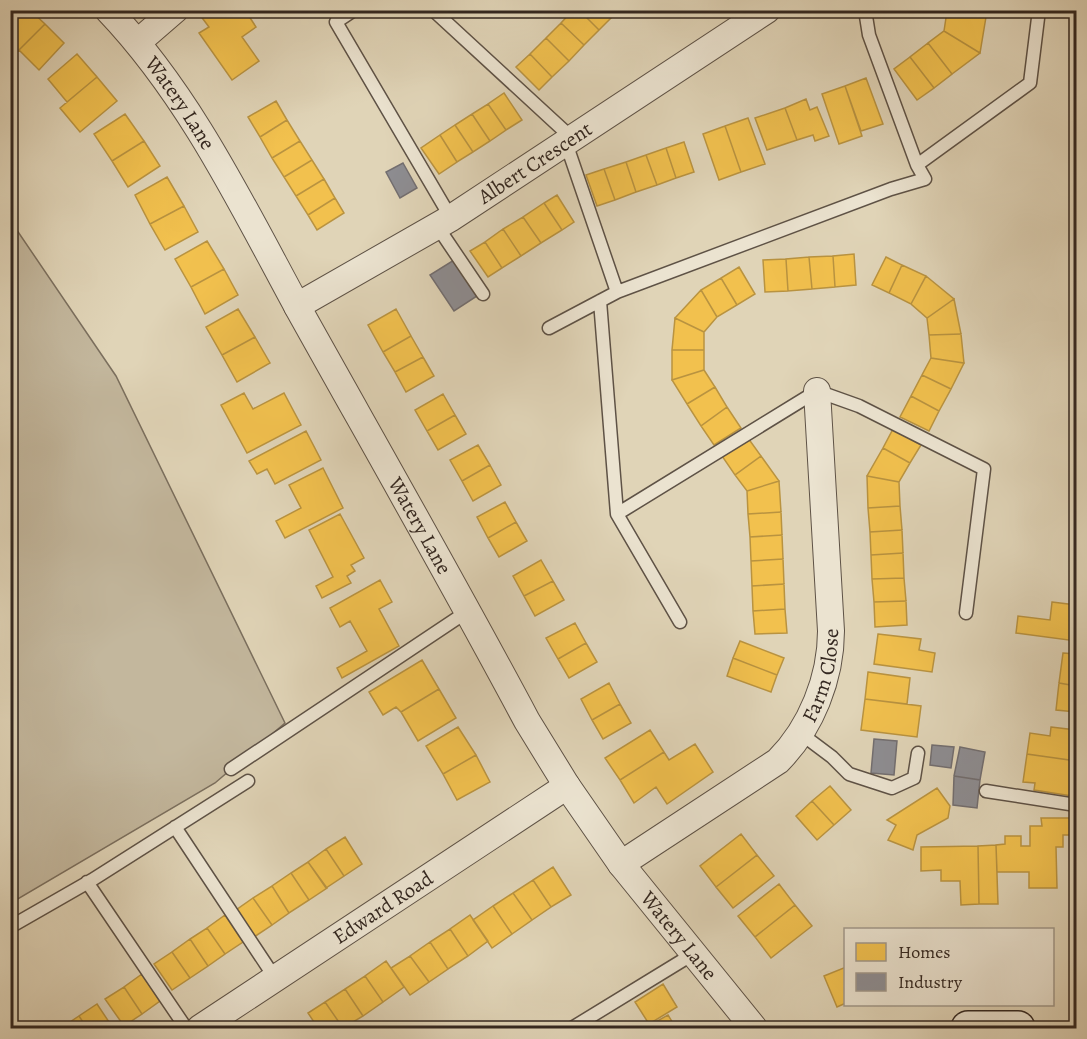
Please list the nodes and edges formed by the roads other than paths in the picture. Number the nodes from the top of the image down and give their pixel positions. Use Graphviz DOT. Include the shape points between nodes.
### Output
graph roads {
  1 [pos="108,10"];
  2 [pos="175,10"];
  3 [pos="354,10"];
  4 [pos="433,10"];
  5 [pos="767,10"];
  6 [pos="865,10"];
  7 [pos="1039,10"];
  8 [pos="138,42"];
  9 [pos="569,141"];
  10 [pos="917,165"];
  11 [pos="444,222"];
  12 [pos="617,292"];
  13 [pos="483,294"];
  14 [pos="600,302"];
  15 [pos="297,306"];
  16 [pos="549,328"];
  17 [pos="817,391"];
  18 [pos="617,514"];
  19 [pos="468,610"];
  20 [pos="966,613"];
  21 [pos="680,622"];
  22 [pos="800,733"];
  23 [pos="918,753"];
  24 [pos="231,769"];
  25 [pos="248,781"];
  26 [pos="567,786"];
  27 [pos="986,791"];
  28 [pos="1077,805"];
  29 [pos="175,827"];
  30 [pos="621,864"];
  31 [pos="87,882"];
  32 [pos="10,927"];
  33 [pos="693,954"];
  34 [pos="275,978"];
  35 [pos="186,1029"];
  36 [pos="200,1029"];
  37 [pos="572,1029"];
  38 [pos="754,1029"];
  39 [pos="968,1029"];
  40 [pos="1018,1029"];
  1 -- 8 [label="street, Watery Lane"];
  2 -- 8 [label="street"];
  3 -- 11 [label="lane" via="336,22"];
  4 -- 9 [label="lane"];
  5 -- 9 [label="street, Albert Crescent"];
  6 -- 10 [label="lane" via="869,35"];
  7 -- 10 [label="lane" via="1030,83"];
  8 -- 15 [label="street, Watery Lane" via="174,91"];
  9 -- 11 [label="street, Albert Crescent"];
  9 -- 12 [label="lane"];
  10 -- 12 [label="lane" via="925,179"];
  11 -- 13 [label="lane"];
  11 -- 15 [label="street, Albert Crescent"];
  12 -- 14 [label="lane"];
  14 -- 16 [label="lane"];
  14 -- 18 [label="lane"];
  15 -- 19 [label="street, Watery Lane"];
  17 -- 18 [label="lane"];
  17 -- 20 [label="lane" via="859,406 984,470"];
  17 -- 22 [label="street, Farm Close" via="831,648 825,681"];
  18 -- 21 [label="lane"];
  19 -- 24 [label="lane"];
  19 -- 26 [label="street, Watery Lane"];
  22 -- 23 [label="lane" via="849,774 892,788 914,778"];
  22 -- 30 [label="street, Farm Close" via="769,768"];
  25 -- 29 [label="lane"];
  26 -- 30 [label="street, Watery Lane"];
  26 -- 34 [label="street, Edward Road"];
  27 -- 28 [label="lane"];
  29 -- 31 [label="lane"];
  29 -- 34 [label="lane"];
  30 -- 33 [label="street, Watery Lane"];
  31 -- 32 [label="lane"];
  31 -- 35 [label="lane"];
  33 -- 37 [label="lane"];
  33 -- 38 [label="street, Watery Lane"];
  34 -- 36 [label="street, Edward Road"];
  39 -- 40 [label="street"];
}
